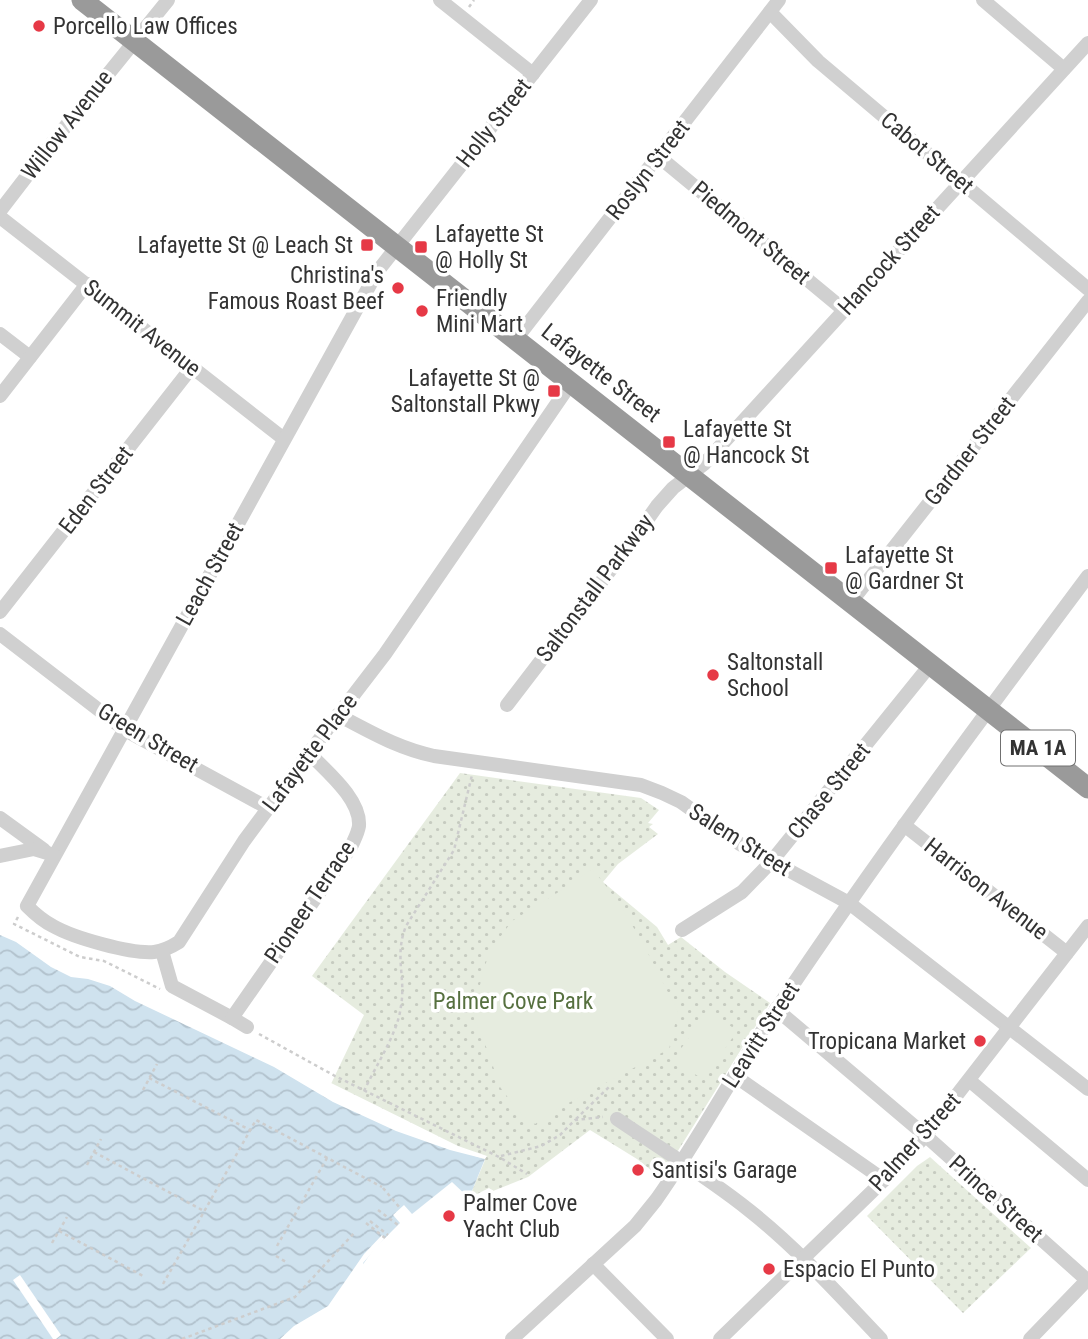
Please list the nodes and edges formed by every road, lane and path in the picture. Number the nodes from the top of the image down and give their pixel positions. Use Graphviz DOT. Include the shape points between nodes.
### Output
graph roads {
  1 [pos="82,0"];
  2 [pos="168,0"];
  3 [pos="440,0"];
  4 [pos="474,0"];
  5 [pos="591,0"];
  6 [pos="779,0"];
  7 [pos="983,0"];
  8 [pos="469,6"];
  9 [pos="770,12"];
  10 [pos="134,40"];
  11 [pos="1088,43"];
  12 [pos="1064,69"];
  13 [pos="533,74"];
  14 [pos="658,156"];
  15 [pos="961,182"];
  16 [pos="0,211"];
  17 [pos="0,217"];
  18 [pos="397,246"];
  19 [pos="87,284"];
  20 [pos="1088,289"];
  21 [pos="1088,301"];
  22 [pos="844,310"];
  23 [pos="0,334"];
  24 [pos="516,339"];
  25 [pos="30,357"];
  26 [pos="192,367"];
  27 [pos="571,383"];
  28 [pos="0,396"];
  29 [pos="284,439"];
  30 [pos="689,475"];
  31 [pos="1088,576"];
  32 [pos="851,602"];
  33 [pos="0,612"];
  34 [pos="0,634"];
  35 [pos="931,664"];
  36 [pos="507,705"];
  37 [pos="988,709"];
  38 [pos="338,715"];
  39 [pos="125,730"];
  40 [pos="309,753"];
  41 [pos="472,775"];
  42 [pos="1088,788"];
  43 [pos="268,808"];
  44 [pos="0,818"];
  45 [pos="904,825"];
  46 [pos="49,853"];
  47 [pos="0,856"];
  48 [pos="771,862"];
  49 [pos="849,903"];
  50 [pos="1088,926"];
  51 [pos="682,930"];
  52 [pos="162,951"];
  53 [pos="1067,953"];
  54 [pos="776,1009"];
  55 [pos="232,1018"];
  56 [pos="247,1027"];
  57 [pos="1010,1028"];
  58 [pos="157,1064"];
  59 [pos="735,1076"];
  60 [pos="149,1078"];
  61 [pos="970,1081"];
  62 [pos="609,1087"];
  63 [pos="1088,1089"];
  64 [pos="143,1090"];
  65 [pos="365,1091"];
  66 [pos="617,1119"];
  67 [pos="575,1120"];
  68 [pos="250,1130"];
  69 [pos="926,1136"];
  70 [pos="101,1139"];
  71 [pos="94,1152"];
  72 [pos="499,1157"];
  73 [pos="327,1158"];
  74 [pos="681,1162"];
  75 [pos="87,1165"];
  76 [pos="527,1174"];
  77 [pos="884,1180"];
  78 [pos="1088,1180"];
  79 [pos="400,1208"];
  80 [pos="378,1210"];
  81 [pos="204,1211"];
  82 [pos="67,1217"];
  83 [pos="368,1222"];
  84 [pos="398,1225"];
  85 [pos="59,1231"];
  86 [pos="355,1232"];
  87 [pos="386,1236"];
  88 [pos="52,1243"];
  89 [pos="277,1246"];
  90 [pos="276,1256"];
  91 [pos="803,1259"];
  92 [pos="286,1262"];
  93 [pos="593,1264"];
  94 [pos="145,1277"];
  95 [pos="1088,1280"];
  96 [pos="163,1284"];
  97 [pos="182,1339"];
  98 [pos="512,1339"];
  99 [pos="667,1339"];
  100 [pos="720,1339"];
  101 [pos="881,1339"];
  102 [pos="1030,1339"];
  1 -- 10 [label="highway, Lafayette Street / MA 1A"];
  2 -- 10 [label="street, Willow Avenue"];
  3 -- 13 [label="street"];
  4 -- 8 [label="path"];
  5 -- 13 [label="street, Holly Street"];
  6 -- 9 [label="street, Roslyn Street"];
  7 -- 12 [label="street"];
  9 -- 14 [label="street, Roslyn Street"];
  9 -- 15 [label="street, Cabot Street" via="818,61"];
  10 -- 16 [label="street, Willow Avenue"];
  10 -- 18 [label="highway, Lafayette Street / MA 1A"];
  11 -- 12 [label="street, Hancock Street"];
  12 -- 15 [label="street, Hancock Street"];
  13 -- 18 [label="street, Holly Street"];
  14 -- 22 [label="street, Piedmont Street"];
  14 -- 24 [label="street, Roslyn Street"];
  15 -- 20 [label="street, Cabot Street"];
  15 -- 22 [label="street, Hancock Street"];
  17 -- 19 [label="street, Summit Avenue"];
  18 -- 24 [label="highway, Lafayette Street / MA 1A"];
  18 -- 29 [label="street, Leach Street" via="373,279"];
  19 -- 25 [label="street"];
  19 -- 26 [label="street, Summit Avenue"];
  21 -- 32 [label="street, Gardner Street"];
  22 -- 30 [label="street, Hancock Street"];
  23 -- 25 [label="street"];
  24 -- 27 [label="highway, Lafayette Street / MA 1A"];
  25 -- 28 [label="street"];
  26 -- 29 [label="street, Summit Avenue"];
  26 -- 33 [label="street, Eden Street"];
  27 -- 30 [label="highway, Lafayette Street / MA 1A"];
  27 -- 38 [label="street, Lafayette Place" via="395,641"];
  29 -- 39 [label="street, Leach Street"];
  30 -- 32 [label="highway, Lafayette Street / MA 1A"];
  30 -- 36 [label="street, Saltonstall Parkway" via="657,506"];
  31 -- 37 [label="street, Leavitt Street"];
  32 -- 35 [label="highway, Lafayette Street / MA 1A"];
  34 -- 39 [label="street, Green Street"];
  35 -- 37 [label="highway, Lafayette Street / MA 1A"];
  35 -- 48 [label="street, Chase Street"];
  37 -- 42 [label="highway, Lafayette Street / MA 1A"];
  37 -- 45 [label="street, Leavitt Street"];
  38 -- 40 [label="street, Lafayette Place"];
  38 -- 48 [label="street, Salem Street" via="415,752 641,785 681,802"];
  39 -- 43 [label="street, Green Street"];
  39 -- 46 [label="street, Leach Street"];
  40 -- 43 [label="street, Lafayette Place"];
  40 -- 55 [label="street, Pioneer Terrace" via="351,799 359,828 351,847"];
  41 -- 65 [label="path" via="454,850 401,939 402,1005"];
  43 -- 52 [label="street, Lafayette Place" via="179,942"];
  44 -- 46 [label="street"];
  45 -- 49 [label="street, Leavitt Street"];
  45 -- 53 [label="street, Harrison Avenue"];
  46 -- 47 [label="street" via="34,849"];
  46 -- 52 [label="street" via="27,906 33,912 76,936 138,951"];
  48 -- 49 [label="street, Salem Street"];
  48 -- 51 [label="street, Chase Street" via="742,892"];
  49 -- 54 [label="street, Leavitt Street"];
  49 -- 57 [label="street, Salem Street"];
  50 -- 53 [label="street, Palmer Street"];
  52 -- 55 [label="street" via="172,986"];
  53 -- 57 [label="street, Palmer Street"];
  54 -- 59 [label="street, Leavitt Street"];
  54 -- 69 [label="street, Prince Street"];
  55 -- 56 [label="street"];
  56 -- 65 [label="path"];
  57 -- 61 [label="street, Palmer Street"];
  57 -- 63 [label="street, Salem Street"];
  58 -- 60 [label="path"];
  59 -- 74 [label="street, Leavitt Street"];
  59 -- 77 [label="street"];
  60 -- 64 [label="path"];
  60 -- 68 [label="path"];
  61 -- 69 [label="street, Palmer Street"];
  61 -- 78 [label="street"];
  62 -- 67 [label="path"];
  65 -- 72 [label="path"];
  66 -- 67 [label="path"];
  66 -- 74 [label="street"];
  67 -- 72 [label="path" via="541,1146"];
  68 -- 73 [label="path" via="256,1120"];
  68 -- 81 [label="path"];
  69 -- 77 [label="street, Palmer Street"];
  69 -- 95 [label="street, Prince Street"];
  70 -- 71 [label="path"];
  71 -- 75 [label="path"];
  71 -- 81 [label="path"];
  72 -- 76 [label="path"];
  73 -- 79 [label="path" via="383,1188"];
  73 -- 89 [label="path"];
  74 -- 91 [label="street" via="749,1210"];
  74 -- 93 [label="street, Leavitt Street" via="635,1226"];
  77 -- 91 [label="street, Palmer Street"];
  80 -- 84 [label="path"];
  81 -- 96 [label="path"];
  82 -- 85 [label="path"];
  83 -- 87 [label="path"];
  85 -- 88 [label="path"];
  85 -- 94 [label="path"];
  86 -- 97 [label="path" via="295,1297"];
  90 -- 92 [label="path"];
  91 -- 100 [label="street, Palmer Street"];
  91 -- 101 [label="street"];
  93 -- 98 [label="street, Leavitt Street"];
  93 -- 99 [label="street"];
  95 -- 102 [label="street"];
}
